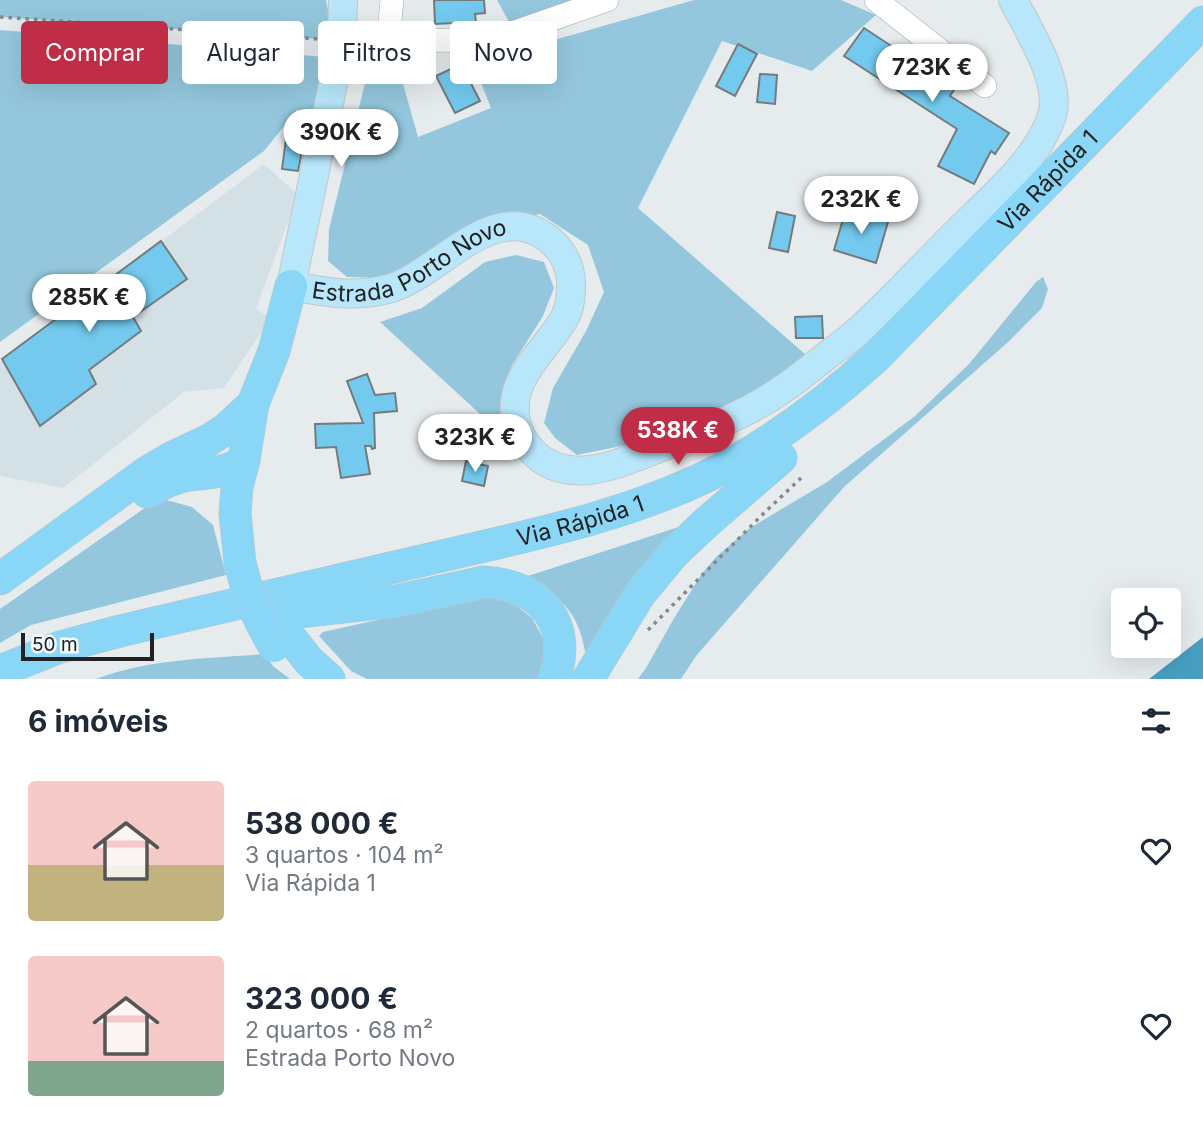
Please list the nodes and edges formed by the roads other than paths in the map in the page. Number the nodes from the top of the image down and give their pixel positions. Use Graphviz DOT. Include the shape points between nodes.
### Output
graph roads {
  1 [pos="343,0"];
  2 [pos="392,0"];
  3 [pos="607,0"];
  4 [pos="876,0"];
  5 [pos="1013,0"];
  6 [pos="342,21"];
  7 [pos="390,21"];
  8 [pos="1203,22"];
  9 [pos="436,41"];
  10 [pos="1203,51"];
  11 [pos="333,84"];
  12 [pos="985,86"];
  13 [pos="1104,138"];
  14 [pos="290,286"];
  15 [pos="274,351"];
  16 [pos="253,404"];
  17 [pos="250,462"];
  18 [pos="187,463"];
  19 [pos="791,468"];
  20 [pos="235,513"];
  21 [pos="249,562"];
  22 [pos="0,579"];
  23 [pos="0,599"];
  24 [pos="286,633"];
  25 [pos="0,671"];
  26 [pos="37,679"];
  27 [pos="301,679"];
  28 [pos="329,679"];
  29 [pos="554,679"];
  30 [pos="588,679"];
  1 -- 6 [label="main road"];
  2 -- 7 [label="street"];
  3 -- 9 [label="street" via="492,40"];
  4 -- 12 [label="street"];
  5 -- 14 [label="main road, Estrada Porto Novo" via="1040,50 1051,84 1051,117 1036,149 854,335 781,391 717,426 606,467 575,471 544,462 526,444 517,428 514,398 526,371 564,319 571,294 566,260 544,235 529,229 496,227 390,288 332,294"];
  8 -- 13 [label="highway, Via Rápida 1"];
  10 -- 13 [label="highway, Via Rápida 1"];
  11 -- 14 [label="main road"];
  13 -- 19 [label="highway, Via Rápida 1" via="967,296 836,419"];
  13 -- 25 [label="highway, Via Rápida 1" via="850,381 770,440 705,477 648,502 573,525 120,631"];
  14 -- 15 [label="highway"];
  15 -- 16 [label="highway"];
  15 -- 17 [label="highway" via="264,439"];
  16 -- 17 [label="highway"];
  16 -- 18 [label="highway"];
  17 -- 18 [label="highway" via="226,471"];
  17 -- 20 [label="highway" via="237,487"];
  17 -- 21 [label="highway"];
  18 -- 20 [label="highway" via="194,478 215,489"];
  18 -- 22 [label="highway" via="171,458 147,472"];
  18 -- 23 [label="highway"];
  19 -- 24 [label="highway, Via Rápida 1" via="655,522"];
  19 -- 30 [label="highway" via="707,522 674,554 640,594"];
  20 -- 21 [label="highway"];
  21 -- 24 [label="highway, bridge" via="246,586 254,609"];
  24 -- 26 [label="highway, Via Rápida 1" via="130,649"];
  24 -- 27 [label="highway"];
  24 -- 28 [label="highway"];
  24 -- 29 [label="highway" via="396,601 484,582 499,583 532,596 552,617 560,645"];
}
